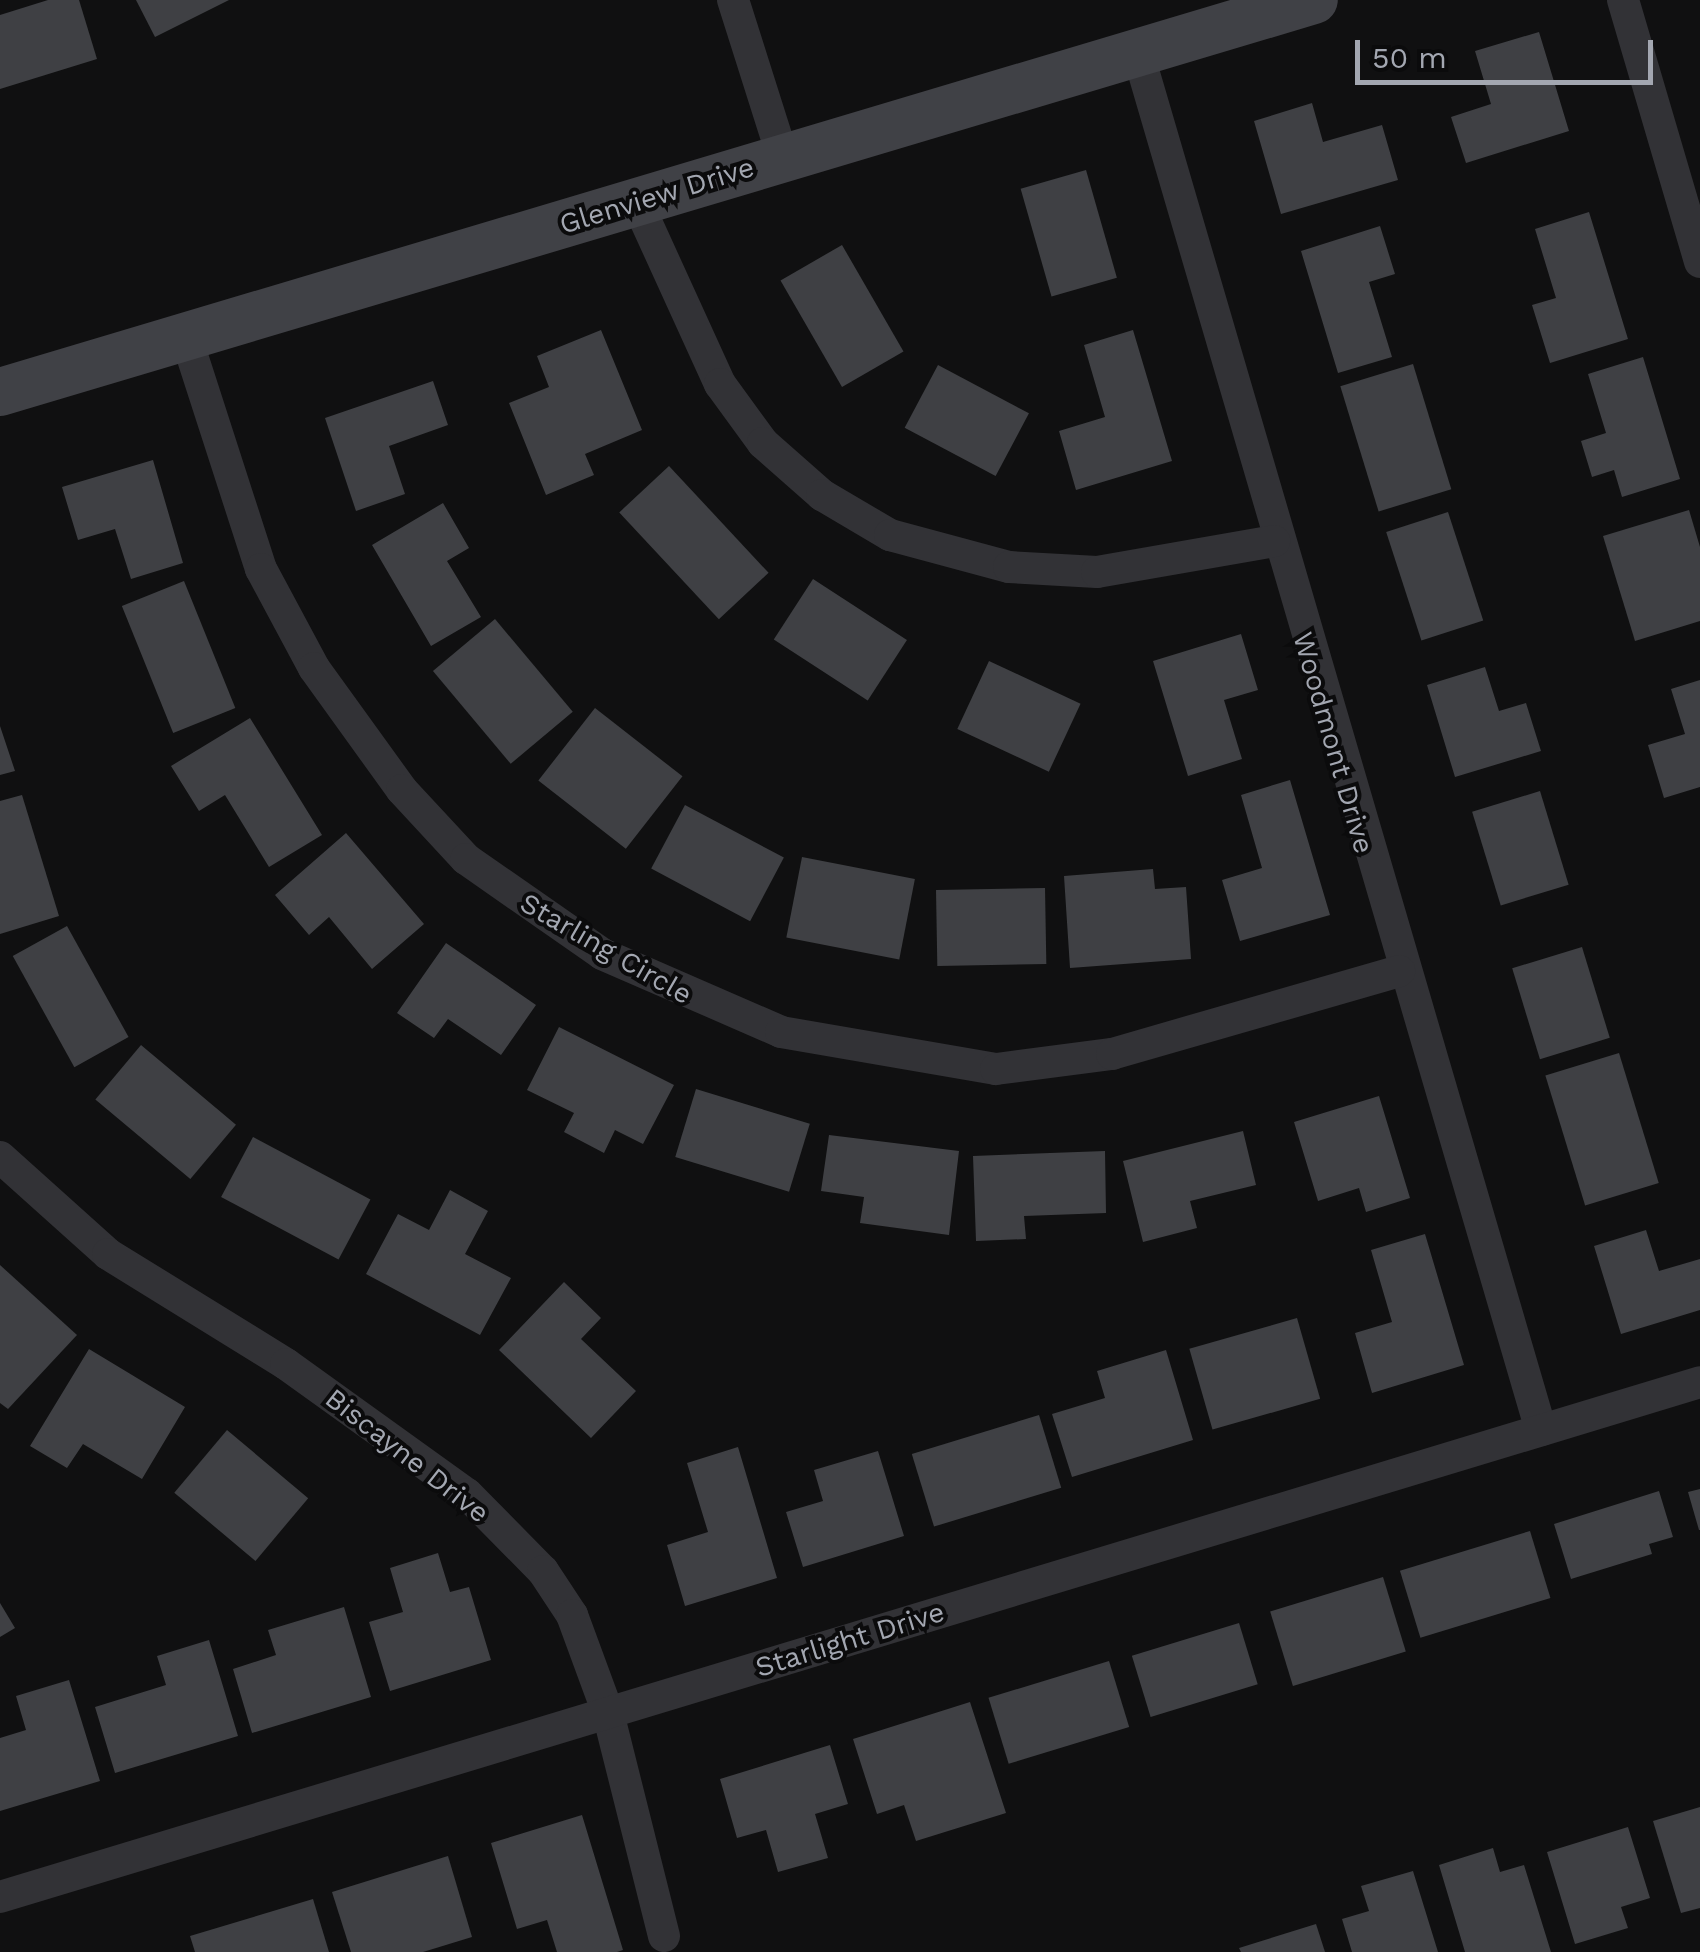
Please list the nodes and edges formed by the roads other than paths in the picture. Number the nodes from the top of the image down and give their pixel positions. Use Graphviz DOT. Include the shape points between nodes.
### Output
graph roads {
  1 [pos="733,0"];
  2 [pos="1314,0"];
  3 [pos="1623,0"];
  4 [pos="1138,53"];
  5 [pos="782,158"];
  6 [pos="637,202"];
  7 [pos="1700,262"];
  8 [pos="186,337"];
  9 [pos="0,392"];
  10 [pos="1274,542"];
  11 [pos="1399,971"];
  12 [pos="0,1157"];
  13 [pos="1700,1382"];
  14 [pos="1541,1430"];
  15 [pos="608,1713"];
  16 [pos="0,1897"];
  17 [pos="664,1936"];
  1 -- 5 [label="street"];
  2 -- 4 [label="main road, Glenview Drive"];
  3 -- 7 [label="street"];
  4 -- 5 [label="main road, Glenview Drive"];
  4 -- 10 [label="street, Woodmont Drive"];
  5 -- 6 [label="main road, Glenview Drive"];
  6 -- 8 [label="main road, Glenview Drive"];
  6 -- 10 [label="street" via="720,384 763,443 822,495 890,535 1009,567 1097,572"];
  8 -- 9 [label="main road, Glenview Drive"];
  8 -- 11 [label="street, Starling Circle" via="261,569 314,668 402,790 466,859 602,954 781,1032 996,1069 1112,1054"];
  10 -- 11 [label="street, Woodmont Drive"];
  11 -- 14 [label="street, Woodmont Drive"];
  12 -- 15 [label="street, Biscayne Drive" via="108,1254 286,1364 467,1494 572,1615"];
  13 -- 14 [label="street, Starlight Drive"];
  14 -- 15 [label="street, Starlight Drive"];
  15 -- 16 [label="street, Starlight Drive"];
  15 -- 17 [label="street, Biscayne Drive"];
}
